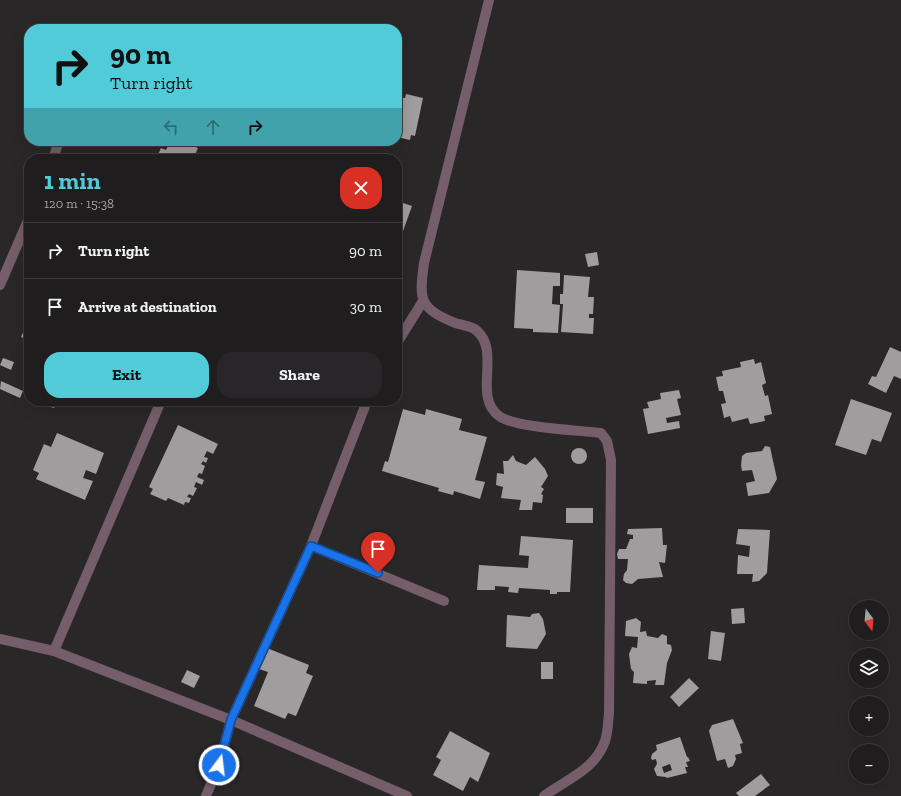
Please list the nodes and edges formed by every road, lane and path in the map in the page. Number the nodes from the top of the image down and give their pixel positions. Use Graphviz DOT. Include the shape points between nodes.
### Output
graph roads {
  1 [pos="489,0"];
  2 [pos="24,230"];
  3 [pos="0,285"];
  4 [pos="423,301"];
  5 [pos="402,335"];
  6 [pos="159,406"];
  7 [pos="365,406"];
  8 [pos="311,546"];
  9 [pos="444,601"];
  10 [pos="0,639"];
  11 [pos="54,651"];
  12 [pos="231,720"];
  13 [pos="387,792"];
  14 [pos="206,796"];
  15 [pos="406,796"];
  16 [pos="544,796"];
  1 -- 4 [label="street" via="424,263 421,286"];
  2 -- 3 [label="street"];
  4 -- 5 [label="street"];
  4 -- 16 [label="street" via="432,312 475,329 485,341 488,403 500,416 528,425 600,433 607,441 611,468 609,713 605,740 598,757 587,769"];
  6 -- 11 [label="street"];
  7 -- 8 [label="street"];
  8 -- 9 [label="street"];
  8 -- 12 [label="street"];
  10 -- 11 [label="street"];
  11 -- 12 [label="street"];
  12 -- 13 [label="street"];
  12 -- 14 [label="street" via="219,765"];
  13 -- 15 [label="street"];
}
